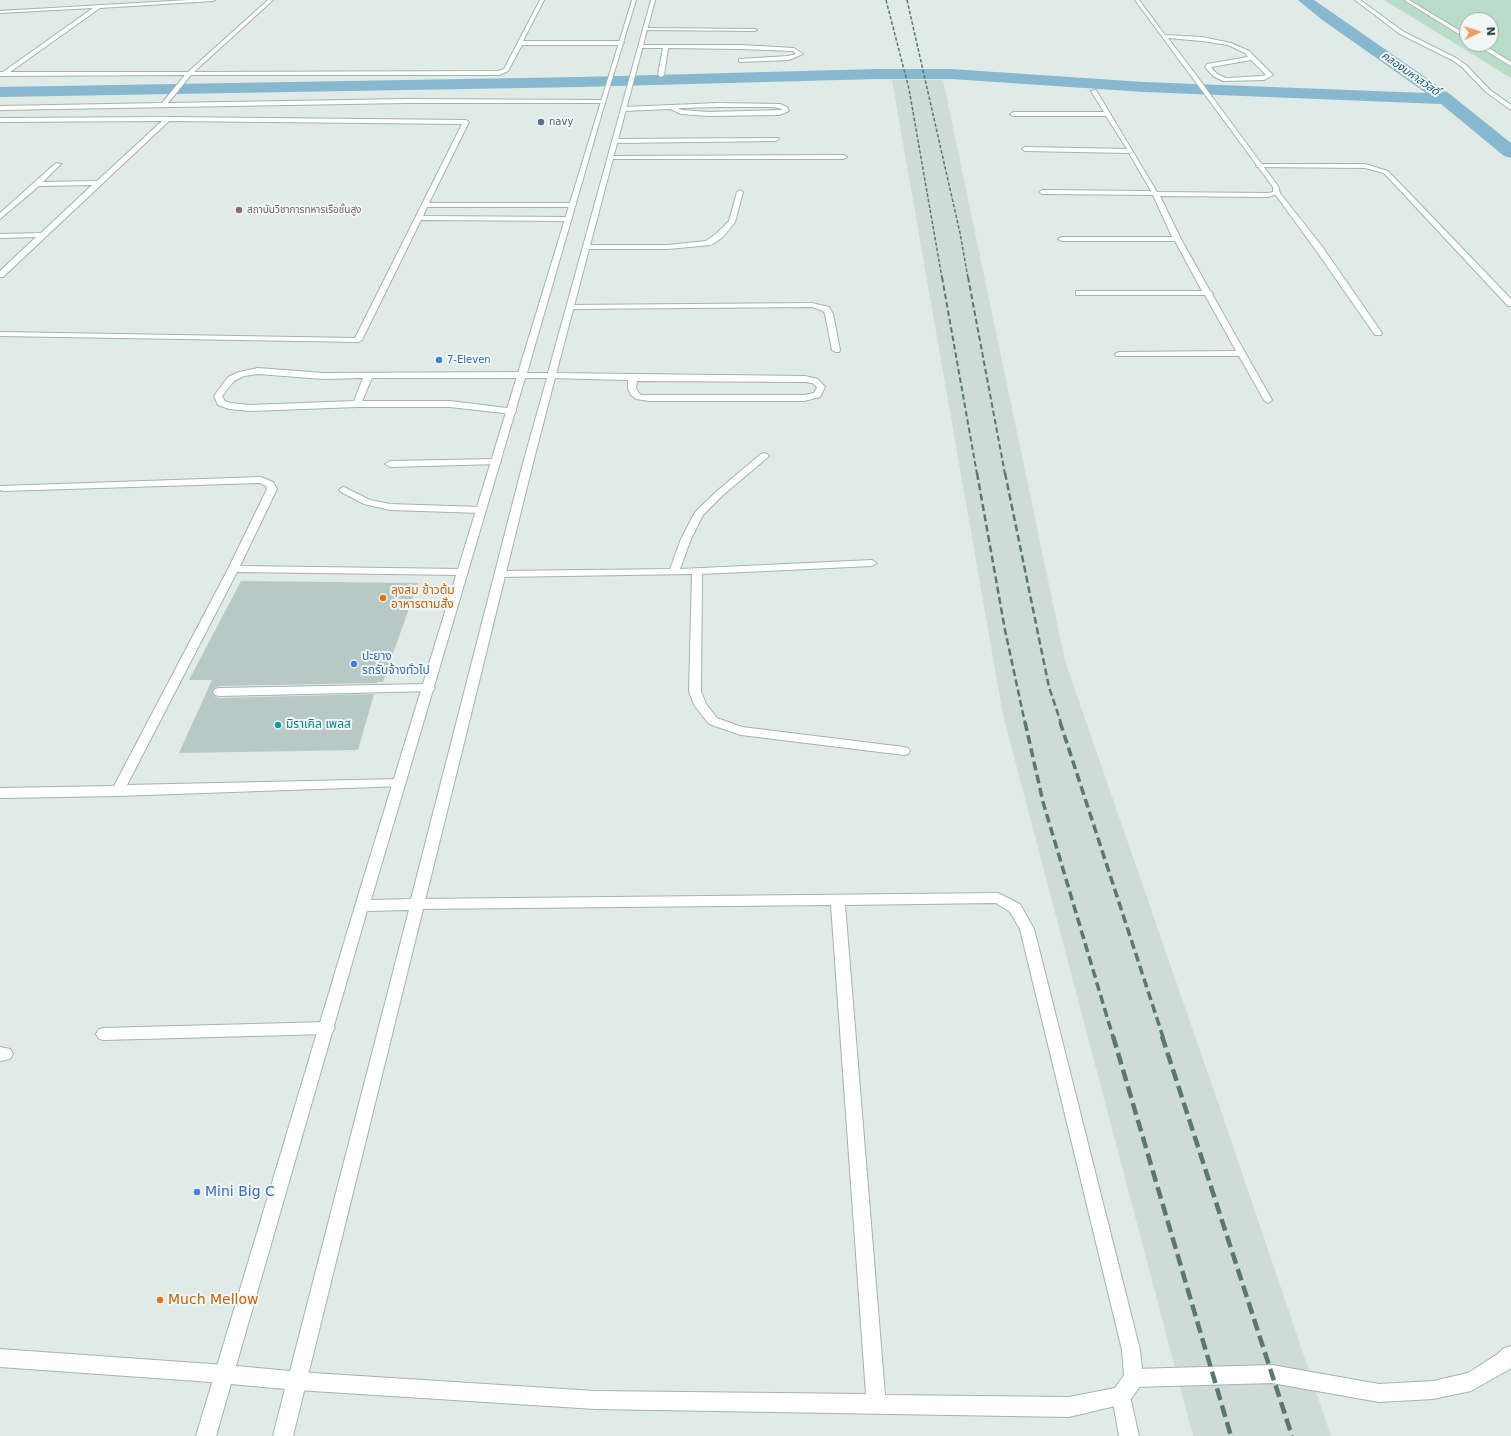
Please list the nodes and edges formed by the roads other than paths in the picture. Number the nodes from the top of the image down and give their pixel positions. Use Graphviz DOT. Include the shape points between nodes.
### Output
graph roads {
  1 [pos="213,0"];
  2 [pos="271,0"];
  3 [pos="542,0"];
  4 [pos="634,0"];
  5 [pos="653,0"];
  6 [pos="1137,0"];
  7 [pos="1357,0"];
  8 [pos="1406,0"];
  9 [pos="99,6"];
  10 [pos="0,12"];
  11 [pos="702,23"];
  12 [pos="734,24"];
  13 [pos="646,29"];
  14 [pos="678,29"];
  15 [pos="740,30"];
  16 [pos="754,30"];
  17 [pos="1459,32"];
  18 [pos="524,36"];
  19 [pos="532,36"];
  20 [pos="617,36"];
  21 [pos="624,36"];
  22 [pos="630,36"];
  23 [pos="637,36"];
  24 [pos="644,36"];
  25 [pos="1164,36"];
  26 [pos="621,42"];
  27 [pos="520,43"];
  28 [pos="628,43"];
  29 [pos="635,43"];
  30 [pos="642,44"];
  31 [pos="666,46"];
  32 [pos="1491,52"];
  33 [pos="1252,58"];
  34 [pos="741,60"];
  35 [pos="1511,64"];
  36 [pos="2,74"];
  37 [pos="188,75"];
  38 [pos="660,75"];
  39 [pos="1094,91"];
  40 [pos="602,101"];
  41 [pos="165,103"];
  42 [pos="60,107"];
  43 [pos="671,107"];
  44 [pos="0,108"];
  45 [pos="1511,108"];
  46 [pos="624,109"];
  47 [pos="1013,114"];
  48 [pos="1109,114"];
  49 [pos="167,119"];
  50 [pos="0,120"];
  51 [pos="44,120"];
  52 [pos="776,139"];
  53 [pos="615,141"];
  54 [pos="1025,149"];
  55 [pos="1131,151"];
  56 [pos="844,156"];
  57 [pos="611,158"];
  58 [pos="58,164"];
  59 [pos="1259,166"];
  60 [pos="98,183"];
  61 [pos="36,184"];
  62 [pos="740,192"];
  63 [pos="1042,192"];
  64 [pos="1155,193"];
  65 [pos="1277,193"];
  66 [pos="425,205"];
  67 [pos="573,205"];
  68 [pos="0,217"];
  69 [pos="418,218"];
  70 [pos="569,219"];
  71 [pos="43,235"];
  72 [pos="0,236"];
  73 [pos="1177,238"];
  74 [pos="1062,239"];
  75 [pos="587,247"];
  76 [pos="0,275"];
  77 [pos="1078,293"];
  78 [pos="1209,293"];
  79 [pos="1511,304"];
  80 [pos="571,306"];
  81 [pos="0,334"];
  82 [pos="1378,334"];
  83 [pos="836,350"];
  84 [pos="1242,353"];
  85 [pos="1119,354"];
  86 [pos="369,375"];
  87 [pos="522,375"];
  88 [pos="553,376"];
  89 [pos="632,378"];
  90 [pos="1268,400"];
  91 [pos="357,404"];
  92 [pos="512,411"];
  93 [pos="764,456"];
  94 [pos="496,462"];
  95 [pos="390,464"];
  96 [pos="3,488"];
  97 [pos="344,490"];
  98 [pos="481,510"];
  99 [pos="872,563"];
  100 [pos="233,569"];
  101 [pos="697,571"];
  102 [pos="463,572"];
  103 [pos="674,572"];
  104 [pos="500,574"];
  105 [pos="429,688"];
  106 [pos="219,692"];
  107 [pos="904,751"];
  108 [pos="399,783"];
  109 [pos="118,791"];
  110 [pos="0,793"];
  111 [pos="838,900"];
  112 [pos="417,904"];
  113 [pos="362,906"];
  114 [pos="327,1028"];
  115 [pos="104,1034"];
  116 [pos="1511,1355"];
  117 [pos="0,1358"];
  118 [pos="225,1374"];
  119 [pos="1134,1378"];
  120 [pos="297,1381"];
  121 [pos="1121,1396"];
  122 [pos="876,1405"];
  123 [pos="206,1436"];
  124 [pos="283,1436"];
  125 [pos="1129,1436"];
  1 -- 9 [label="street"];
  2 -- 37 [label="street"];
  3 -- 18 [label="street"];
  4 -- 21 [label="street"];
  5 -- 13 [label="street"];
  6 -- 25 [label="street"];
  7 -- 45 [label="street" via="1409,37 1454,58 1488,91"];
  8 -- 17 [label="street"];
  9 -- 10 [label="street"];
  9 -- 36 [label="street"];
  11 -- 14 [label="street"];
  12 -- 15 [label="street" via="738,25"];
  13 -- 14 [label="street"];
  13 -- 24 [label="street"];
  14 -- 15 [label="street"];
  15 -- 16 [label="street"];
  18 -- 19 [label="street"];
  18 -- 27 [label="street"];
  20 -- 21 [label="street"];
  21 -- 22 [label="street"];
  21 -- 26 [label="street"];
  23 -- 24 [label="street"];
  24 -- 30 [label="street"];
  25 -- 33 [label="street" via="1230,44 1242,49"];
  25 -- 59 [label="street"];
  26 -- 27 [label="street"];
  26 -- 28 [label="street"];
  26 -- 40 [label="street"];
  27 -- 37 [label="street" via="506,70 487,74"];
  29 -- 30 [label="street"];
  30 -- 31 [label="street"];
  30 -- 46 [label="street"];
  31 -- 34 [label="street" via="794,50 800,54 789,58"];
  31 -- 38 [label="street"];
  32 -- 35 [label="street"];
  33 -- 33 [label="street" via="1270,75 1225,80 1215,75 1208,67 1217,63"];
  36 -- 37 [label="street"];
  37 -- 41 [label="street"];
  39 -- 48 [label="street"];
  40 -- 41 [label="street"];
  40 -- 67 [label="street"];
  41 -- 42 [label="street"];
  42 -- 44 [label="street"];
  42 -- 51 [label="street"];
  43 -- 43 [label="street" via="681,112 709,114 779,113 786,110 780,106 770,105"];
  43 -- 46 [label="street"];
  46 -- 53 [label="street"];
  47 -- 48 [label="street"];
  48 -- 55 [label="street"];
  49 -- 51 [label="street"];
  49 -- 60 [label="street"];
  49 -- 66 [label="street" via="466,122"];
  50 -- 51 [label="street"];
  52 -- 53 [label="street"];
  53 -- 57 [label="street"];
  54 -- 55 [label="street"];
  55 -- 64 [label="street"];
  56 -- 57 [label="street"];
  57 -- 75 [label="street"];
  58 -- 61 [label="street"];
  59 -- 65 [label="street" via="1276,187"];
  59 -- 79 [label="street" via="1364,166 1386,172"];
  60 -- 61 [label="street"];
  60 -- 71 [label="street"];
  61 -- 68 [label="street"];
  62 -- 75 [label="street" via="732,222 708,243 668,247"];
  63 -- 64 [label="street"];
  64 -- 65 [label="street"];
  64 -- 73 [label="street"];
  65 -- 82 [label="street"];
  66 -- 67 [label="street"];
  66 -- 69 [label="street"];
  67 -- 70 [label="street"];
  69 -- 70 [label="street"];
  69 -- 81 [label="street" via="358,340"];
  70 -- 87 [label="street"];
  71 -- 72 [label="street"];
  71 -- 76 [label="street"];
  73 -- 74 [label="street"];
  73 -- 78 [label="street"];
  75 -- 80 [label="street"];
  77 -- 78 [label="street"];
  78 -- 84 [label="street"];
  80 -- 83 [label="street" via="822,307 829,314"];
  80 -- 88 [label="street"];
  84 -- 85 [label="street"];
  84 -- 90 [label="street"];
  86 -- 87 [label="street"];
  86 -- 91 [label="street"];
  86 -- 91 [label="street" via="323,376 258,371 231,378 218,396 222,403 229,406 250,408"];
  87 -- 88 [label="street"];
  87 -- 92 [label="street"];
  88 -- 89 [label="street"];
  88 -- 104 [label="street"];
  89 -- 89 [label="street" via="634,393 650,398 804,398 817,395 821,387 815,381 804,378"];
  91 -- 92 [label="street" via="450,404"];
  92 -- 94 [label="street"];
  93 -- 103 [label="street" via="699,514 686,539"];
  94 -- 95 [label="street"];
  94 -- 98 [label="street"];
  96 -- 100 [label="street" via="267,481 272,489"];
  97 -- 98 [label="street" via="368,502 390,507"];
  98 -- 102 [label="street"];
  99 -- 101 [label="street"];
  100 -- 102 [label="street"];
  100 -- 109 [label="street"];
  101 -- 103 [label="street"];
  101 -- 107 [label="street" via="695,690 700,705 712,721 741,731"];
  102 -- 105 [label="street"];
  103 -- 104 [label="street"];
  104 -- 112 [label="street"];
  105 -- 106 [label="street"];
  105 -- 108 [label="street"];
  108 -- 109 [label="street"];
  108 -- 113 [label="street"];
  109 -- 110 [label="street"];
  111 -- 112 [label="street"];
  111 -- 119 [label="street" via="998,898 1015,908 1027,929 1131,1350"];
  111 -- 122 [label="street"];
  112 -- 113 [label="street"];
  112 -- 120 [label="street"];
  113 -- 114 [label="street"];
  114 -- 115 [label="street"];
  114 -- 118 [label="street"];
  116 -- 119 [label="street" via="1471,1382 1432,1390 1379,1393 1272,1374"];
  117 -- 118 [label="street"];
  118 -- 120 [label="street"];
  118 -- 123 [label="street"];
  119 -- 121 [label="street"];
  120 -- 122 [label="street" via="595,1400"];
  120 -- 124 [label="street"];
  121 -- 122 [label="street" via="1069,1407"];
  121 -- 125 [label="street"];
}
